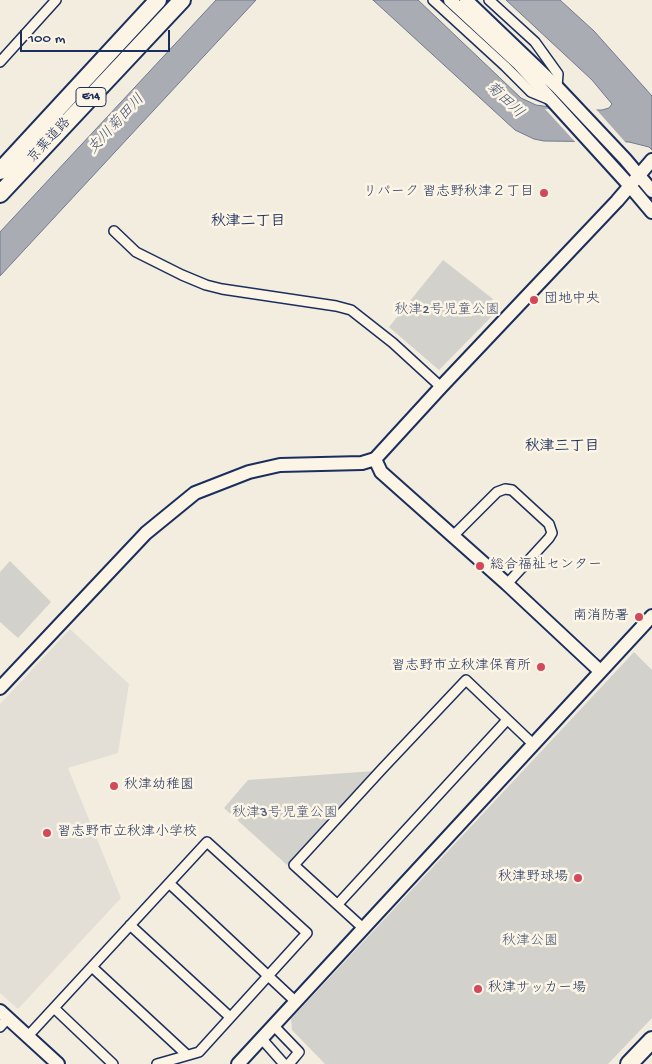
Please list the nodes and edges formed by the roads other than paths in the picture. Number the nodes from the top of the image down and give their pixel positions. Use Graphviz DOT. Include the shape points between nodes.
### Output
graph roads {
  1 [pos="56,0"];
  2 [pos="158,0"];
  3 [pos="182,0"];
  4 [pos="433,0"];
  5 [pos="450,0"];
  6 [pos="466,0"];
  7 [pos="489,0"];
  8 [pos="522,59"];
  9 [pos="0,62"];
  10 [pos="557,87"];
  11 [pos="551,100"];
  12 [pos="651,160"];
  13 [pos="0,171"];
  14 [pos="639,175"];
  15 [pos="630,186"];
  16 [pos="652,191"];
  17 [pos="0,194"];
  18 [pos="652,212"];
  19 [pos="114,232"];
  20 [pos="441,386"];
  21 [pos="375,459"];
  22 [pos="453,536"];
  23 [pos="507,584"];
  24 [pos="652,616"];
  25 [pos="600,671"];
  26 [pos="0,688"];
  27 [pos="507,720"];
  28 [pos="533,744"];
  29 [pos="169,883"];
  30 [pos="338,904"];
  31 [pos="130,925"];
  32 [pos="363,928"];
  33 [pos="92,967"];
  34 [pos="269,976"];
  35 [pos="295,1001"];
  36 [pos="54,1008"];
  37 [pos="230,1017"];
  38 [pos="3,1019"];
  39 [pos="273,1025"];
  40 [pos="28,1036"];
  41 [pos="261,1038"];
  42 [pos="652,1040"];
  43 [pos="187,1055"];
  44 [pos="58,1064"];
  45 [pos="113,1064"];
  46 [pos="157,1064"];
  47 [pos="238,1064"];
  48 [pos="284,1064"];
  49 [pos="289,1064"];
  50 [pos="629,1064"];
  1 -- 9 [label="street"];
  2 -- 13 [label="highway, 京葉道路 / E14"];
  3 -- 17 [label="highway, 京葉道路 / E14"];
  4 -- 11 [label="street" via="531,92"];
  5 -- 8 [label="street"];
  6 -- 8 [label="street"];
  7 -- 10 [label="street" via="535,42 558,74"];
  8 -- 10 [label="street"];
  8 -- 11 [label="street"];
  10 -- 14 [label="street"];
  11 -- 15 [label="street"];
  12 -- 14 [label="street"];
  14 -- 15 [label="street"];
  14 -- 16 [label="street"];
  15 -- 18 [label="street"];
  15 -- 20 [label="street"];
  19 -- 20 [label="street" via="136,252 206,285 351,310 393,342"];
  20 -- 21 [label="street"];
  21 -- 22 [label="street" via="381,472"];
  21 -- 26 [label="street" via="362,463 280,465 249,472 195,493 146,533"];
  22 -- 23 [label="street"];
  22 -- 23 [label="street" via="496,492 512,490 549,524 552,533"];
  23 -- 25 [label="street"];
  24 -- 25 [label="street"];
  25 -- 28 [label="street"];
  27 -- 28 [label="street"];
  27 -- 30 [label="street"];
  27 -- 30 [label="street" via="466,680 294,865"];
  28 -- 32 [label="street"];
  29 -- 31 [label="street"];
  29 -- 34 [label="street"];
  29 -- 34 [label="street" via="207,842 307,933"];
  30 -- 32 [label="street"];
  31 -- 33 [label="street"];
  31 -- 37 [label="street"];
  32 -- 35 [label="street"];
  33 -- 36 [label="street"];
  33 -- 43 [label="street"];
  34 -- 35 [label="street"];
  34 -- 37 [label="street"];
  35 -- 39 [label="street"];
  36 -- 40 [label="street"];
  36 -- 45 [label="street"];
  37 -- 43 [label="street" via="199,1052"];
  38 -- 40 [label="street"];
  39 -- 41 [label="street"];
  39 -- 49 [label="street" via="299,1052"];
  40 -- 44 [label="street"];
  41 -- 47 [label="street"];
  41 -- 48 [label="street"];
  42 -- 50 [label="highway"];
  43 -- 46 [label="street"];
}
